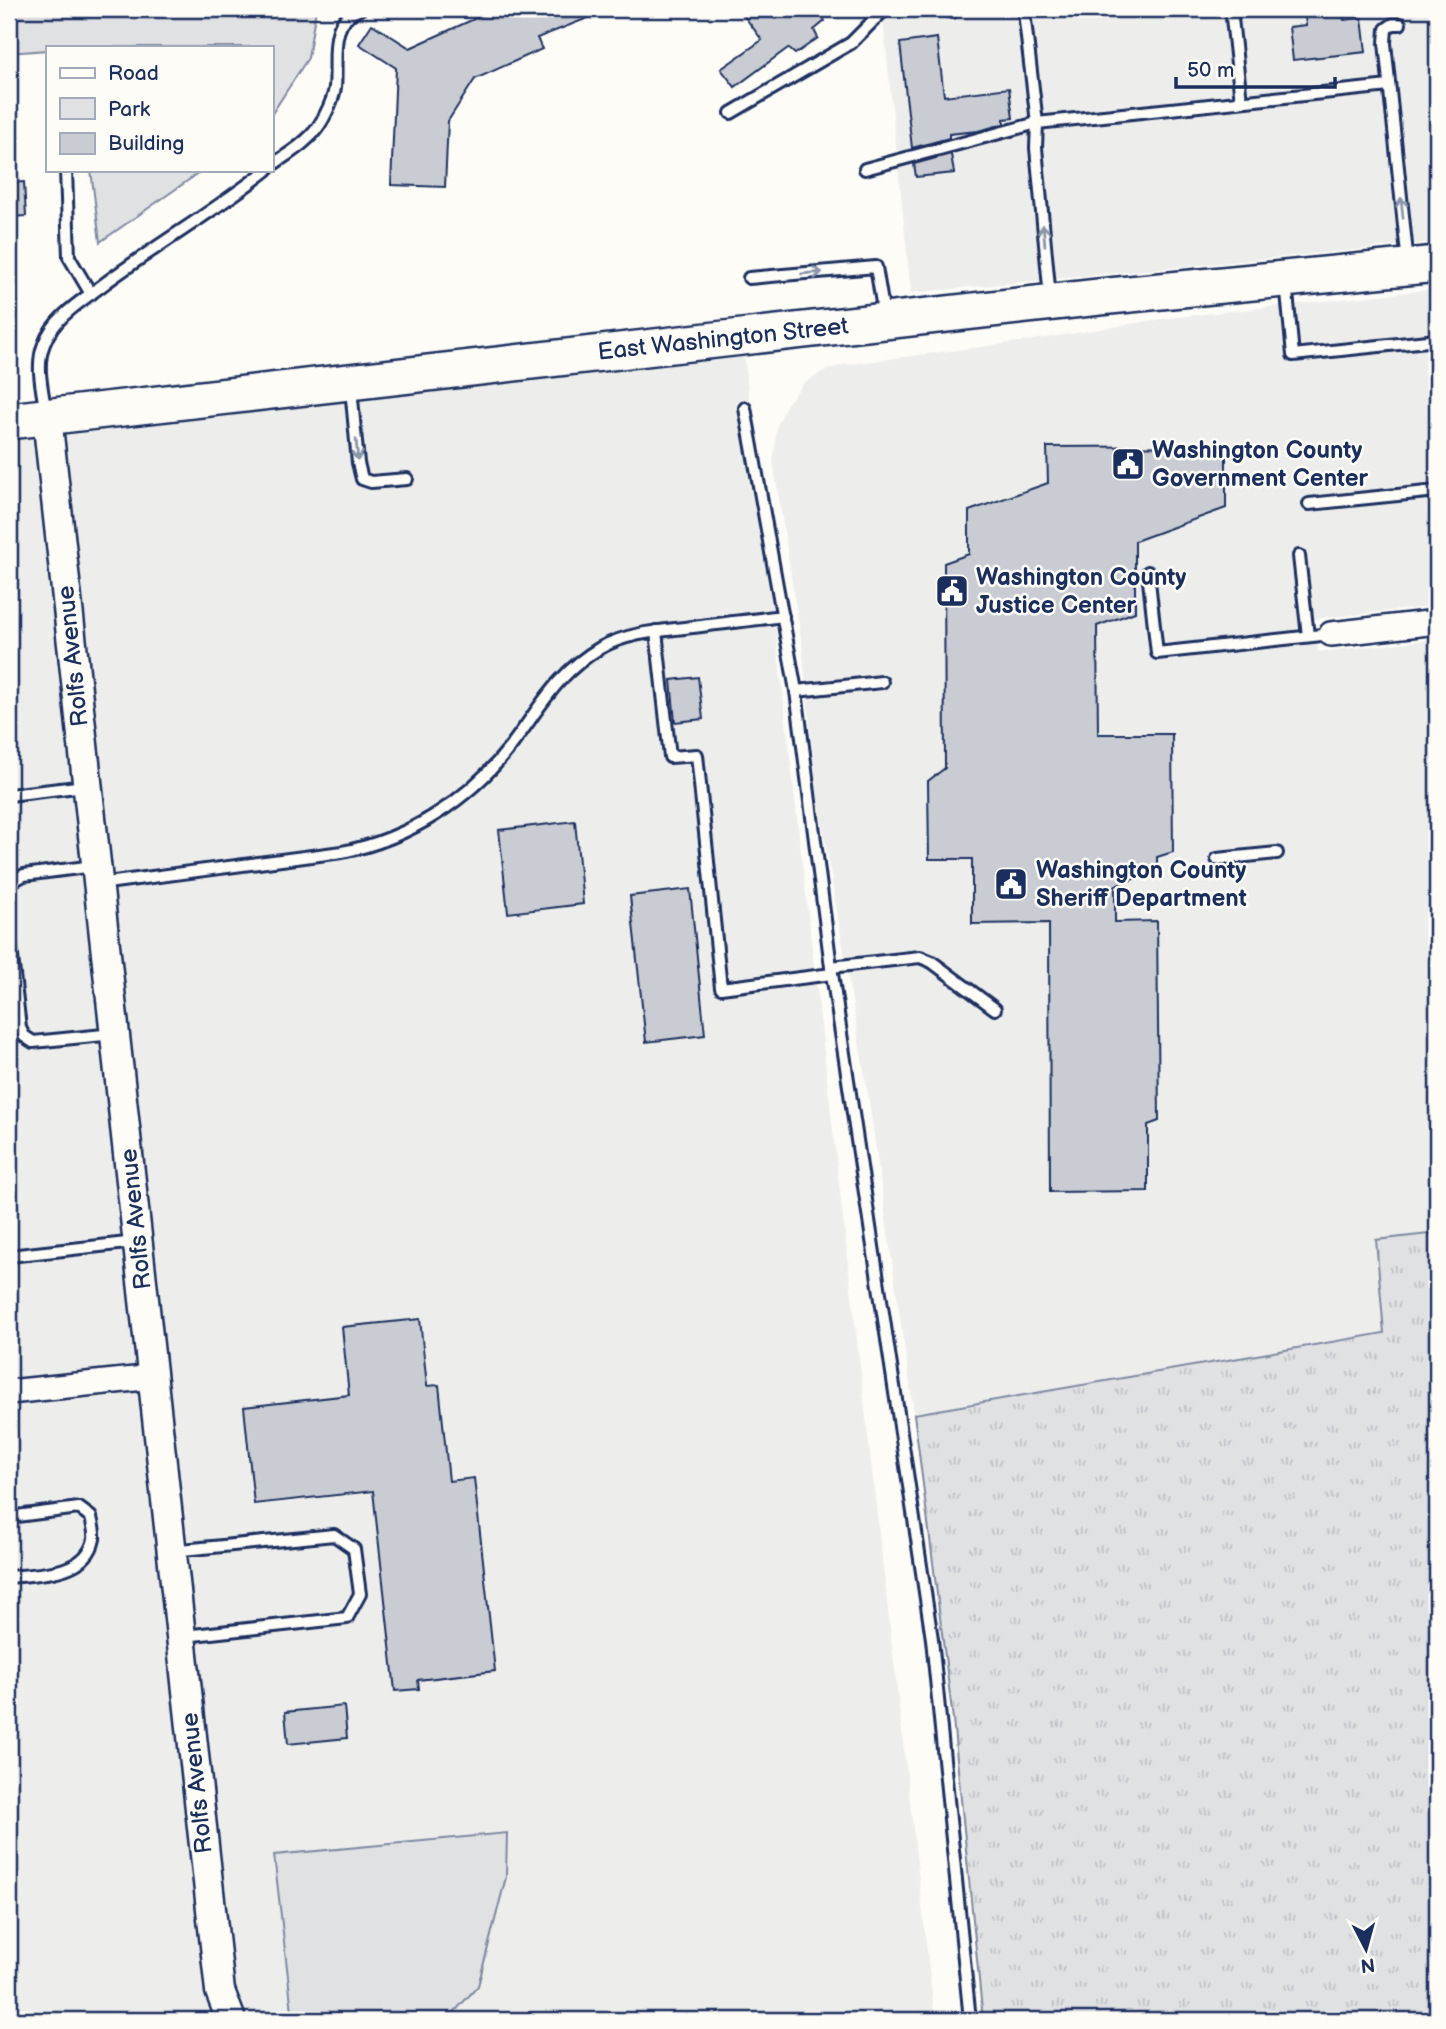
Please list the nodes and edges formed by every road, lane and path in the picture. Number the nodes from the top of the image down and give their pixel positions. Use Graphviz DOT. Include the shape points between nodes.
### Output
graph roads {
  1 [pos="360,9"];
  2 [pos="885,9"];
  3 [pos="1231,9"];
  4 [pos="1024,12"];
  5 [pos="1400,23"];
  6 [pos="1389,86"];
  7 [pos="1241,101"];
  8 [pos="731,113"];
  9 [pos="1037,123"];
  10 [pos="273,164"];
  11 [pos="865,169"];
  12 [pos="66,172"];
  13 [pos="264,172"];
  14 [pos="1423,265"];
  15 [pos="749,278"];
  16 [pos="1286,279"];
  17 [pos="91,294"];
  18 [pos="1050,303"];
  19 [pos="885,321"];
  20 [pos="1437,340"];
  21 [pos="350,382"];
  22 [pos="745,408"];
  23 [pos="47,416"];
  24 [pos="9,421"];
  25 [pos="407,479"];
  26 [pos="1437,491"];
  27 [pos="1309,504"];
  28 [pos="1299,556"];
  29 [pos="1148,572"];
  30 [pos="783,616"];
  31 [pos="1437,622"];
  32 [pos="656,631"];
  33 [pos="1331,634"];
  34 [pos="1308,636"];
  35 [pos="881,682"];
  36 [pos="796,691"];
  37 [pos="88,786"];
  38 [pos="9,793"];
  39 [pos="1277,853"];
  40 [pos="1217,859"];
  41 [pos="98,875"];
  42 [pos="9,883"];
  43 [pos="9,930"];
  44 [pos="832,971"];
  45 [pos="995,1009"];
  46 [pos="116,1034"];
  47 [pos="139,1242"];
  48 [pos="9,1256"];
  49 [pos="154,1377"];
  50 [pos="9,1392"];
  51 [pos="9,1517"];
  52 [pos="172,1551"];
  53 [pos="9,1577"];
  54 [pos="181,1636"];
  55 [pos="231,2020"];
  56 [pos="970,2020"];
  1 -- 10 [label="lane" via="349,13 337,35 335,90 318,127"];
  2 -- 8 [label="lane" via="851,43"];
  3 -- 7 [label="lane"];
  4 -- 9 [label="lane"];
  5 -- 6 [label="lane" via="1386,29"];
  6 -- 7 [label="lane"];
  14 -- 6 [label="lane, one-way" via="1396,150"];
  7 -- 9 [label="lane"];
  9 -- 11 [label="lane"];
  18 -- 9 [label="lane, one-way"];
  12 -- 17 [label="lane" via="69,257"];
  13 -- 17 [label="lane"];
  14 -- 16 [label="main road, East Washington Street"];
  15 -- 19 [label="lane, one-way" via="876,267"];
  16 -- 18 [label="main road, East Washington Street"];
  16 -- 20 [label="lane" via="1293,355"];
  17 -- 23 [label="lane" via="62,316 44,344 40,372"];
  18 -- 19 [label="main road, East Washington Street"];
  19 -- 21 [label="main road, East Washington Street"];
  21 -- 23 [label="main road, East Washington Street"];
  21 -- 25 [label="lane, one-way" via="362,479"];
  22 -- 30 [label="lane"];
  23 -- 24 [label="main road, East Washington Street"];
  23 -- 37 [label="street, Rolfs Avenue"];
  26 -- 27 [label="lane"];
  28 -- 34 [label="lane"];
  29 -- 34 [label="lane" via="1157,653"];
  30 -- 32 [label="lane"];
  30 -- 36 [label="lane"];
  31 -- 33 [label="street"];
  32 -- 41 [label="lane" via="600,648 565,675 510,747 471,788 403,834 342,852"];
  32 -- 44 [label="lane" via="670,757 696,755 721,988"];
  33 -- 34 [label="lane"];
  35 -- 36 [label="lane"];
  36 -- 44 [label="lane"];
  37 -- 38 [label="lane"];
  37 -- 41 [label="street, Rolfs Avenue"];
  39 -- 40 [label="lane"];
  41 -- 42 [label="lane" via="24,875"];
  41 -- 46 [label="street, Rolfs Avenue"];
  43 -- 46 [label="lane" via="24,1036 33,1042"];
  44 -- 45 [label="lane" via="920,957"];
  44 -- 56 [label="lane" via="932,1639"];
  46 -- 47 [label="street, Rolfs Avenue"];
  47 -- 48 [label="lane"];
  47 -- 49 [label="street, Rolfs Avenue"];
  49 -- 50 [label="street"];
  49 -- 52 [label="street, Rolfs Avenue"];
  51 -- 53 [label="lane" via="79,1508 91,1517 94,1537 87,1556 72,1567"];
  52 -- 54 [label="street, Rolfs Avenue"];
  52 -- 54 [label="lane" via="334,1535 354,1549 360,1594 347,1618"];
  54 -- 55 [label="street, Rolfs Avenue" via="220,1991"];
}
